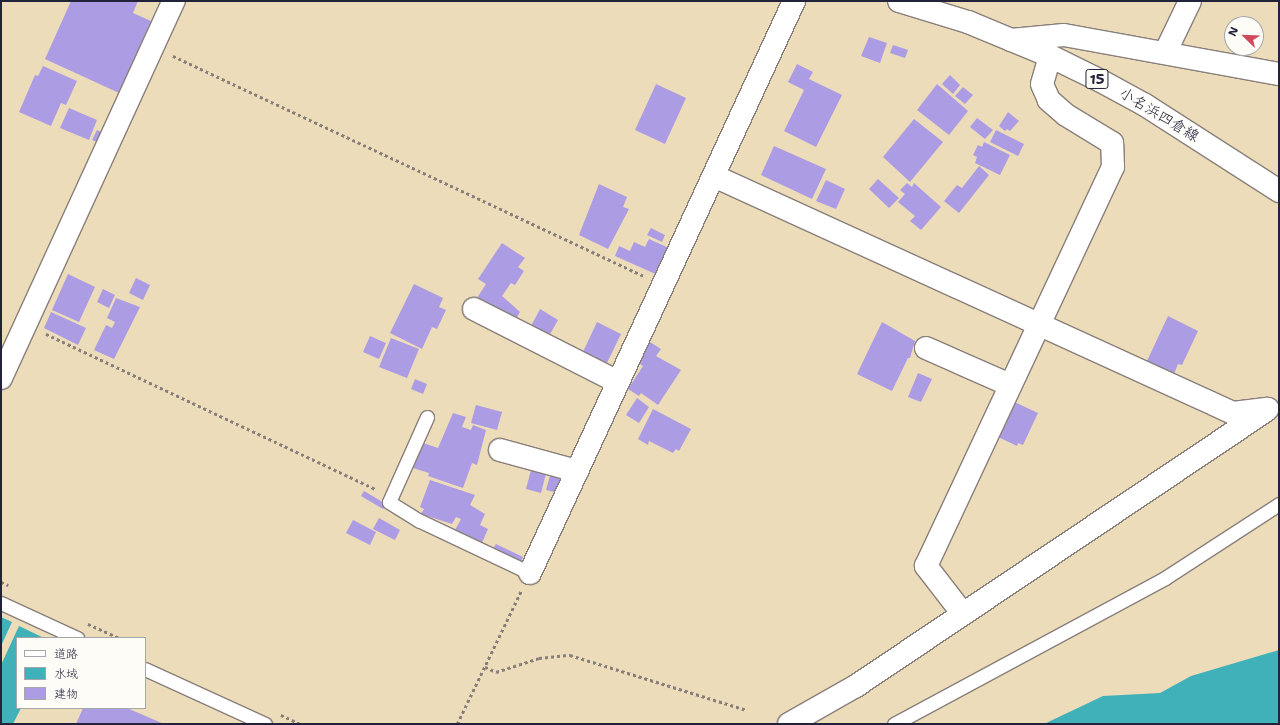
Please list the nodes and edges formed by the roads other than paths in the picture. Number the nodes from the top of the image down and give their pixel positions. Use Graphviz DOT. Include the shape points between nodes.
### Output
graph roads {
  1 [pos="174,1"];
  2 [pos="794,1"];
  3 [pos="899,1"];
  4 [pos="1190,1"];
  5 [pos="1011,40"];
  6 [pos="1165,53"];
  7 [pos="1050,56"];
  8 [pos="1279,74"];
  9 [pos="714,176"];
  10 [pos="1279,191"];
  11 [pos="474,309"];
  12 [pos="1038,324"];
  13 [pos="926,348"];
  14 [pos="1,378"];
  15 [pos="618,382"];
  16 [pos="1010,385"];
  17 [pos="1274,405"];
  18 [pos="427,417"];
  19 [pos="500,450"];
  20 [pos="577,471"];
  21 [pos="1279,504"];
  22 [pos="530,573"];
  23 [pos="1,603"];
  24 [pos="963,614"];
  25 [pos="75,637"];
  26 [pos="146,669"];
  27 [pos="265,724"];
  28 [pos="789,724"];
  29 [pos="894,724"];
  1 -- 14 [label="street"];
  2 -- 9 [label="street"];
  3 -- 5 [label="street, 小名浜四倉線 / 15" via="968,22"];
  4 -- 6 [label="street"];
  5 -- 6 [label="street" via="1064,35"];
  5 -- 7 [label="street, 小名浜四倉線 / 15"];
  6 -- 8 [label="street"];
  7 -- 10 [label="street, 小名浜四倉線 / 15" via="1145,104"];
  7 -- 12 [label="street" via="1042,84 1049,100 1066,115 1112,143 1113,167"];
  9 -- 12 [label="street"];
  9 -- 15 [label="street"];
  11 -- 15 [label="street"];
  12 -- 16 [label="street"];
  12 -- 17 [label="street" via="1233,413"];
  13 -- 16 [label="street"];
  15 -- 20 [label="street"];
  16 -- 24 [label="street" via="926,566"];
  17 -- 24 [label="street"];
  18 -- 22 [label="lane" via="389,502 420,521"];
  19 -- 20 [label="street"];
  20 -- 22 [label="street"];
  21 -- 29 [label="lane" via="1165,578"];
  23 -- 25 [label="lane"];
  24 -- 28 [label="street" via="856,686"];
  26 -- 27 [label="lane"];
}
